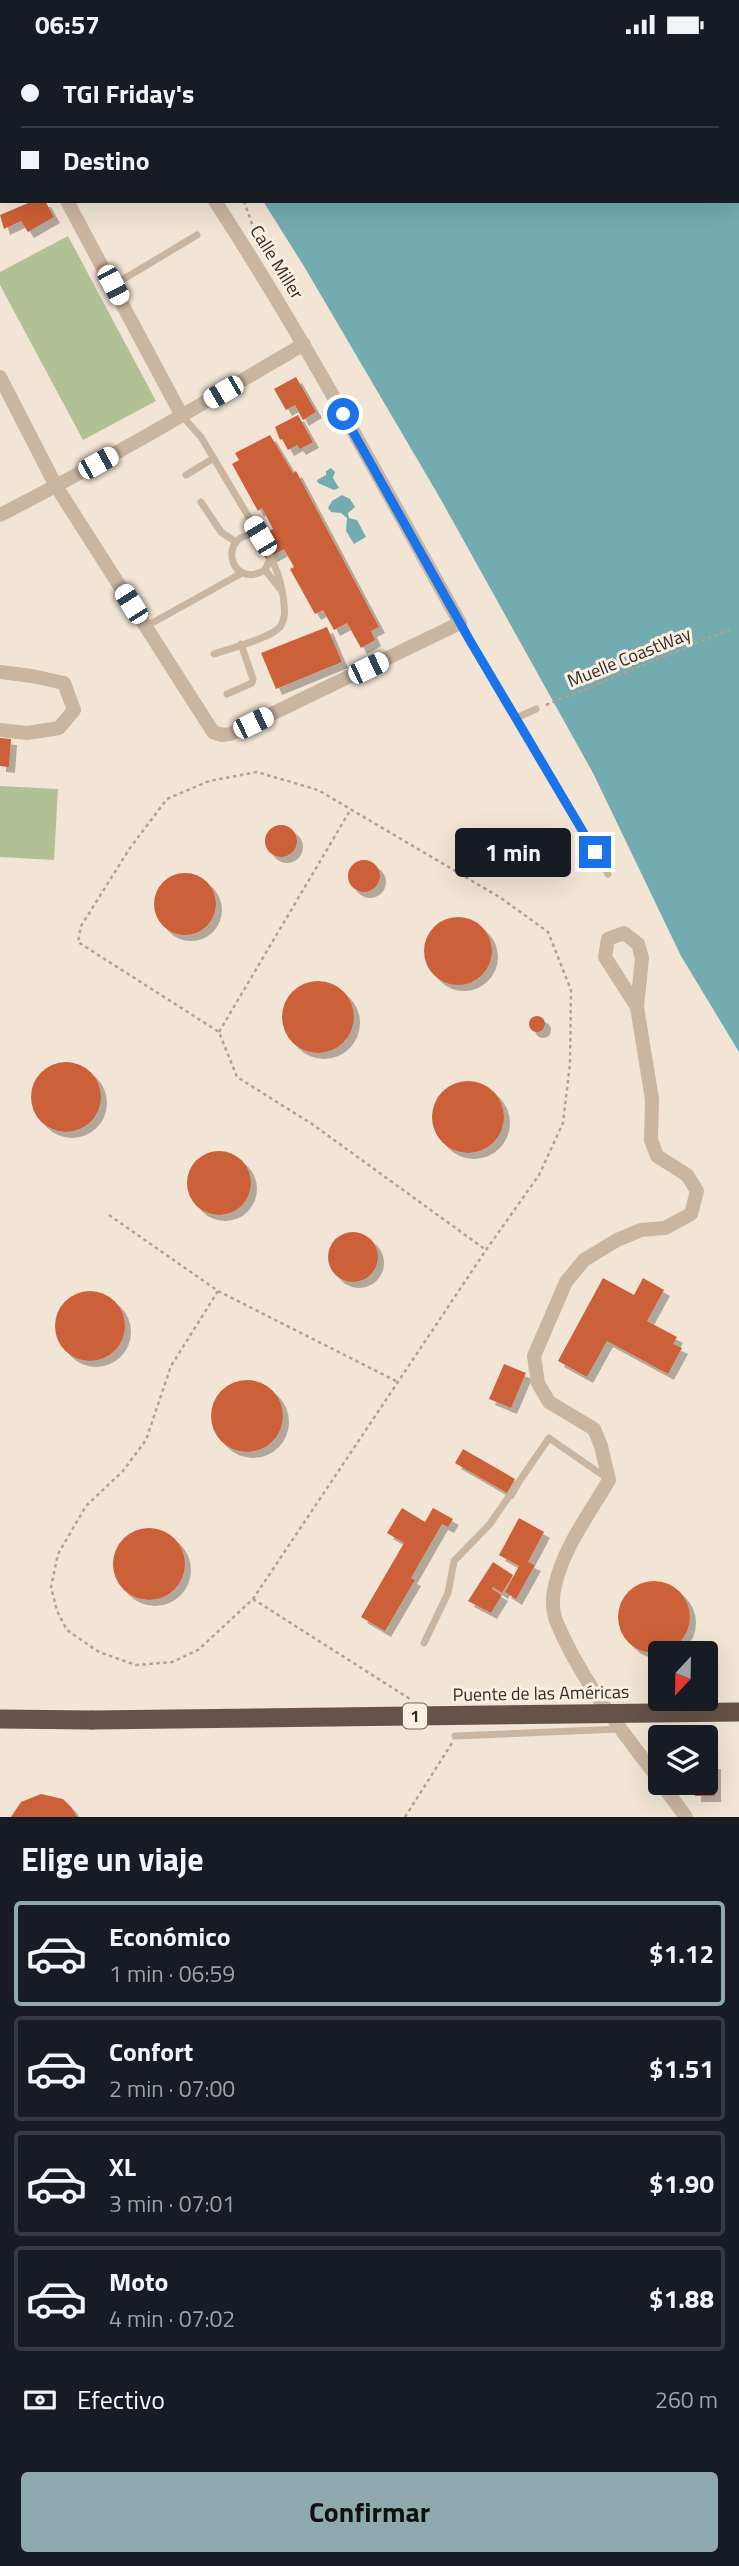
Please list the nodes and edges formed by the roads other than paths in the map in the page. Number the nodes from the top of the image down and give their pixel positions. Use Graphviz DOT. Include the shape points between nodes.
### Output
graph roads {
  1 [pos="69,203"];
  2 [pos="216,203"];
  3 [pos="197,235"];
  4 [pos="113,285"];
  5 [pos="304,344"];
  6 [pos="0,377"];
  7 [pos="182,416"];
  8 [pos="214,458"];
  9 [pos="186,475"];
  10 [pos="56,486"];
  11 [pos="201,502"];
  12 [pos="0,515"];
  13 [pos="236,542"];
  14 [pos="265,570"];
  15 [pos="243,573"];
  16 [pos="282,590"];
  17 [pos="460,623"];
  18 [pos="145,627"];
  19 [pos="241,644"];
  20 [pos="214,655"];
  21 [pos="0,672"];
  22 [pos="227,694"];
  23 [pos="536,709"];
  24 [pos="516,718"];
  25 [pos="0,730"];
  26 [pos="608,874"];
  27 [pos="637,1007"];
  28 [pos="609,1480"];
  29 [pos="424,1643"];
  30 [pos="739,1712"];
  31 [pos="0,1719"];
  32 [pos="621,1729"];
  33 [pos="455,1736"];
  34 [pos="648,1766"];
  35 [pos="670,1795"];
  36 [pos="687,1817"];
  1 -- 4 [label="street"];
  2 -- 5 [label="street, Calle Miller"];
  3 -- 4 [label="lane"];
  4 -- 7 [label="street"];
  5 -- 7 [label="street"];
  5 -- 17 [label="street, Calle Miller"];
  6 -- 10 [label="street"];
  7 -- 8 [label="lane"];
  7 -- 10 [label="street"];
  8 -- 9 [label="lane"];
  8 -- 13 [label="lane" via="260,536 247,535"];
  10 -- 12 [label="street"];
  10 -- 18 [label="street"];
  11 -- 13 [label="lane" via="221,532"];
  13 -- 15 [label="lane" via="232,559"];
  14 -- 15 [label="lane"];
  14 -- 16 [label="lane"];
  14 -- 16 [label="lane" via="271,557"];
  15 -- 18 [label="lane"];
  16 -- 19 [label="lane" via="285,614 278,629"];
  17 -- 18 [label="street" via="230,734 213,732"];
  17 -- 24 [label="lane"];
  19 -- 20 [label="lane"];
  19 -- 22 [label="lane" via="253,680"];
  21 -- 25 [label="street" via="64,684 74,710 59,728 27,733"];
  23 -- 24 [label="lane"];
  24 -- 26 [label="lane"];
  27 -- 27 [label="street" via="642,958 638,944 624,933 608,939 606,957"];
  27 -- 28 [label="street" via="652,1099 651,1140 657,1156 687,1175 698,1191 691,1215 665,1228 641,1230 617,1240 584,1260 566,1282 534,1356 538,1383 549,1402 594,1429"];
  28 -- 29 [label="lane" via="549,1438 491,1524 454,1561 448,1593"];
  28 -- 32 [label="street" via="565,1557 553,1600 556,1621"];
  30 -- 31 [label="highway, Puente de las Américas / 1, bridge"];
  32 -- 33 [label="lane"];
  32 -- 34 [label="street"];
  35 -- 36 [label="street"];
}
